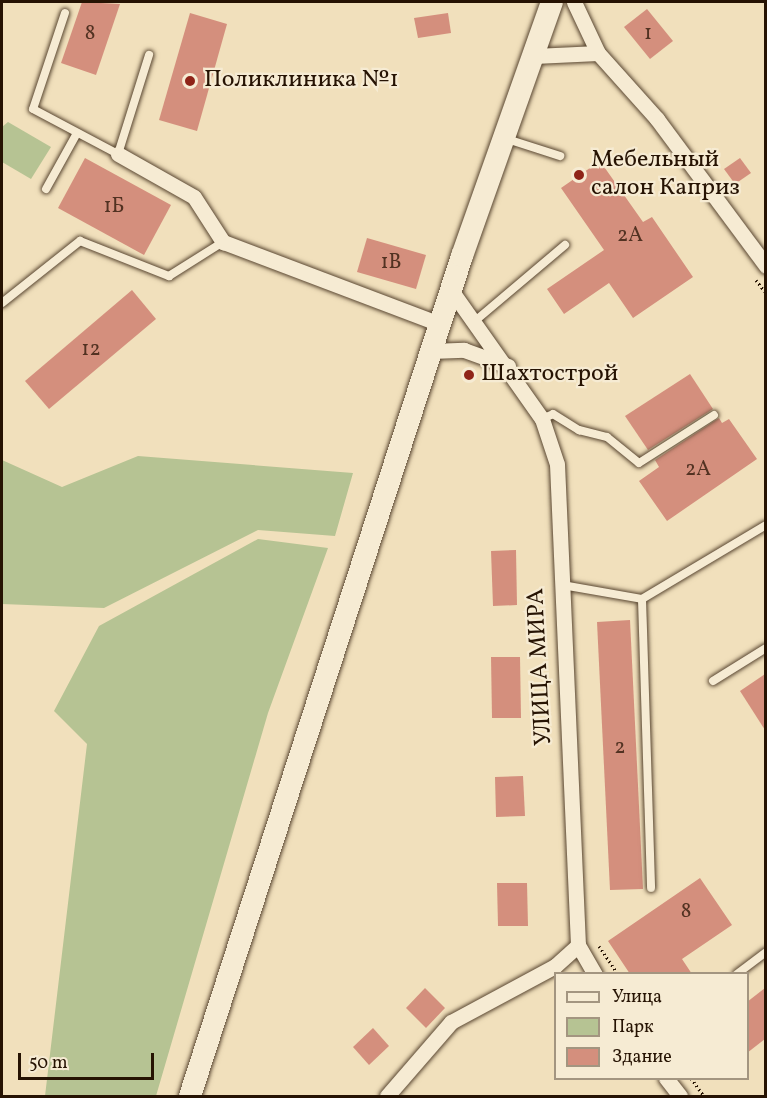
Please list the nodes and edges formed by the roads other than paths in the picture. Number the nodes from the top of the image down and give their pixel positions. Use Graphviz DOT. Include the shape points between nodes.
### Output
graph roads {
  1 [pos="552,2"];
  2 [pos="574,2"];
  3 [pos="64,13"];
  4 [pos="598,53"];
  5 [pos="149,55"];
  6 [pos="534,56"];
  7 [pos="77,133"];
  8 [pos="505,138"];
  9 [pos="118,154"];
  10 [pos="560,156"];
  11 [pos="46,189"];
  12 [pos="223,242"];
  13 [pos="565,245"];
  14 [pos="765,266"];
  15 [pos="451,290"];
  16 [pos="2,303"];
  17 [pos="475,321"];
  18 [pos="440,324"];
  19 [pos="431,351"];
  20 [pos="508,366"];
  21 [pos="714,415"];
  22 [pos="542,419"];
  23 [pos="765,524"];
  24 [pos="560,585"];
  25 [pos="642,599"];
  26 [pos="765,648"];
  27 [pos="713,681"];
  28 [pos="651,888"];
  29 [pos="578,945"];
  30 [pos="765,952"];
  31 [pos="594,972"];
  32 [pos="740,972"];
  33 [pos="668,1080"];
  34 [pos="190,1096"];
  35 [pos="387,1096"];
  36 [pos="680,1096"];
  1 -- 6 [label="main road"];
  2 -- 4 [label="street"];
  3 -- 7 [label="lane" via="33,109"];
  4 -- 6 [label="street"];
  4 -- 14 [label="street" via="657,118"];
  5 -- 9 [label="lane"];
  6 -- 8 [label="main road"];
  7 -- 9 [label="lane"];
  7 -- 11 [label="lane"];
  8 -- 10 [label="lane"];
  8 -- 15 [label="main road"];
  9 -- 12 [label="street" via="194,197"];
  12 -- 16 [label="lane" via="169,276 80,241"];
  12 -- 18 [label="street"];
  13 -- 17 [label="lane"];
  15 -- 17 [label="street, УЛИЦА МИРА"];
  15 -- 18 [label="main road"];
  17 -- 20 [label="street, УЛИЦА МИРА"];
  18 -- 19 [label="main road"];
  19 -- 20 [label="street" via="464,350"];
  19 -- 34 [label="main road"];
  20 -- 22 [label="street, УЛИЦА МИРА"];
  21 -- 22 [label="lane" via="639,464 607,436 579,430 553,414"];
  22 -- 24 [label="street, УЛИЦА МИРА" via="557,464"];
  23 -- 25 [label="lane"];
  24 -- 25 [label="lane"];
  24 -- 29 [label="street, УЛИЦА МИРА"];
  25 -- 28 [label="lane"];
  26 -- 27 [label="lane"];
  29 -- 31 [label="street, УЛИЦА МИРА"];
  29 -- 35 [label="street" via="555,966 451,1022"];
  30 -- 32 [label="lane"];
  33 -- 36 [label="street"];
}
